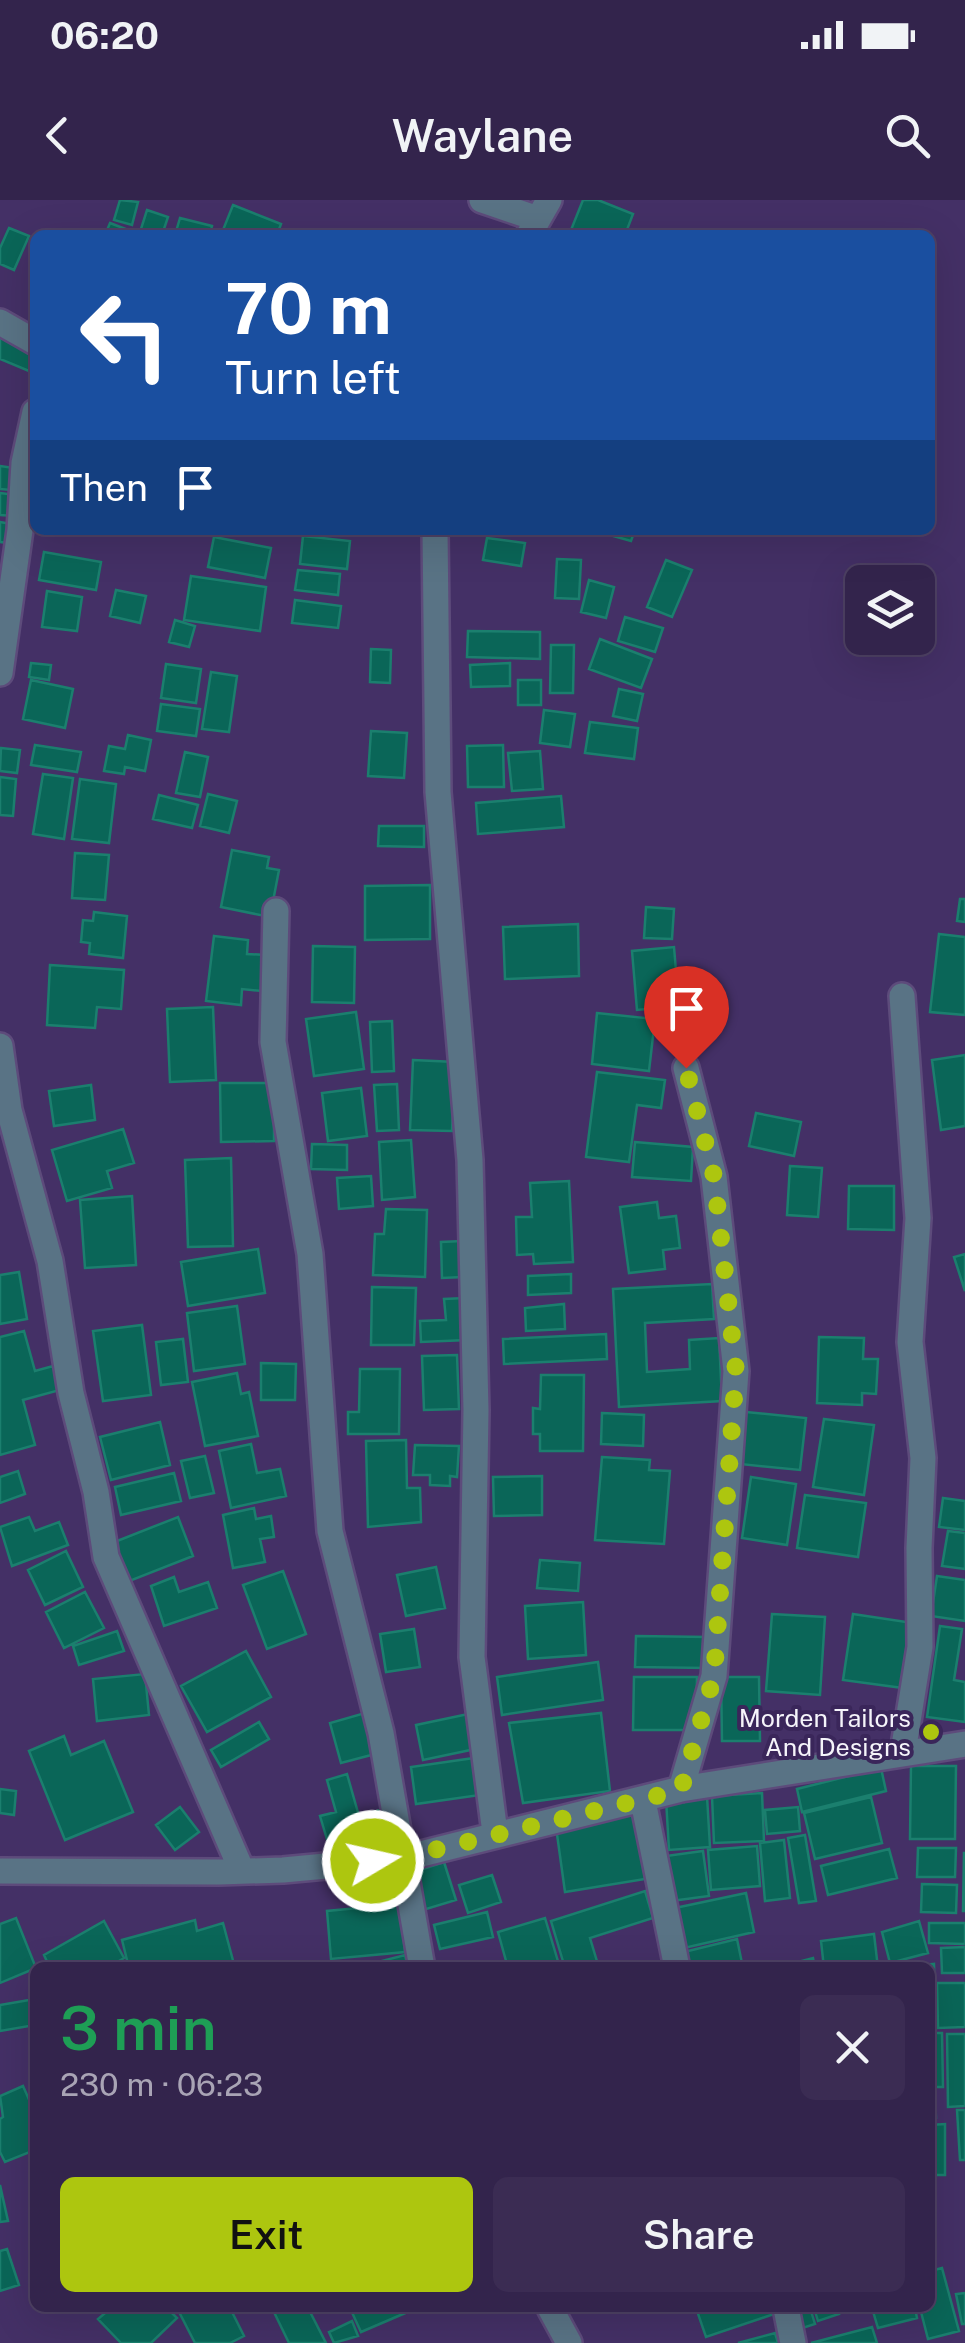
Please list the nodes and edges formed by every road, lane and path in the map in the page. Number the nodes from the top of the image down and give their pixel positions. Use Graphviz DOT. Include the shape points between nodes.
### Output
graph roads {
  1 [pos="482,200"];
  2 [pos="539,218"];
  3 [pos="0,322"];
  4 [pos="30,339"];
  5 [pos="30,435"];
  6 [pos="435,535"];
  7 [pos="0,673"];
  8 [pos="276,912"];
  9 [pos="902,996"];
  10 [pos="0,1046"];
  11 [pos="686,1068"];
  12 [pos="965,1744"];
  13 [pos="903,1752"];
  14 [pos="681,1790"];
  15 [pos="643,1801"];
  16 [pos="495,1833"];
  17 [pos="401,1858"];
  18 [pos="242,1870"];
  19 [pos="0,1871"];
  20 [pos="421,1962"];
  21 [pos="676,1962"];
  22 [pos="552,2312"];
  23 [pos="787,2312"];
  24 [pos="569,2343"];
  25 [pos="793,2343"];
  1 -- 2 [label="street"];
  3 -- 4 [label="street"];
  5 -- 7 [label="street"];
  6 -- 16 [label="street" via="438,792 470,1160 472,1657"];
  8 -- 17 [label="street" via="274,1042 310,1254 330,1532 381,1733"];
  9 -- 13 [label="street" via="918,1218 910,1342 923,1458 920,1647"];
  10 -- 18 [label="street" via="9,1110 50,1261 106,1557"];
  11 -- 14 [label="street" via="714,1176 736,1371 714,1676"];
  12 -- 13 [label="street"];
  13 -- 14 [label="street"];
  14 -- 15 [label="street"];
  15 -- 16 [label="street"];
  15 -- 21 [label="street"];
  16 -- 17 [label="street"];
  17 -- 18 [label="street"];
  17 -- 20 [label="street"];
  18 -- 19 [label="street"];
  22 -- 24 [label="street"];
  23 -- 25 [label="street"];
}
